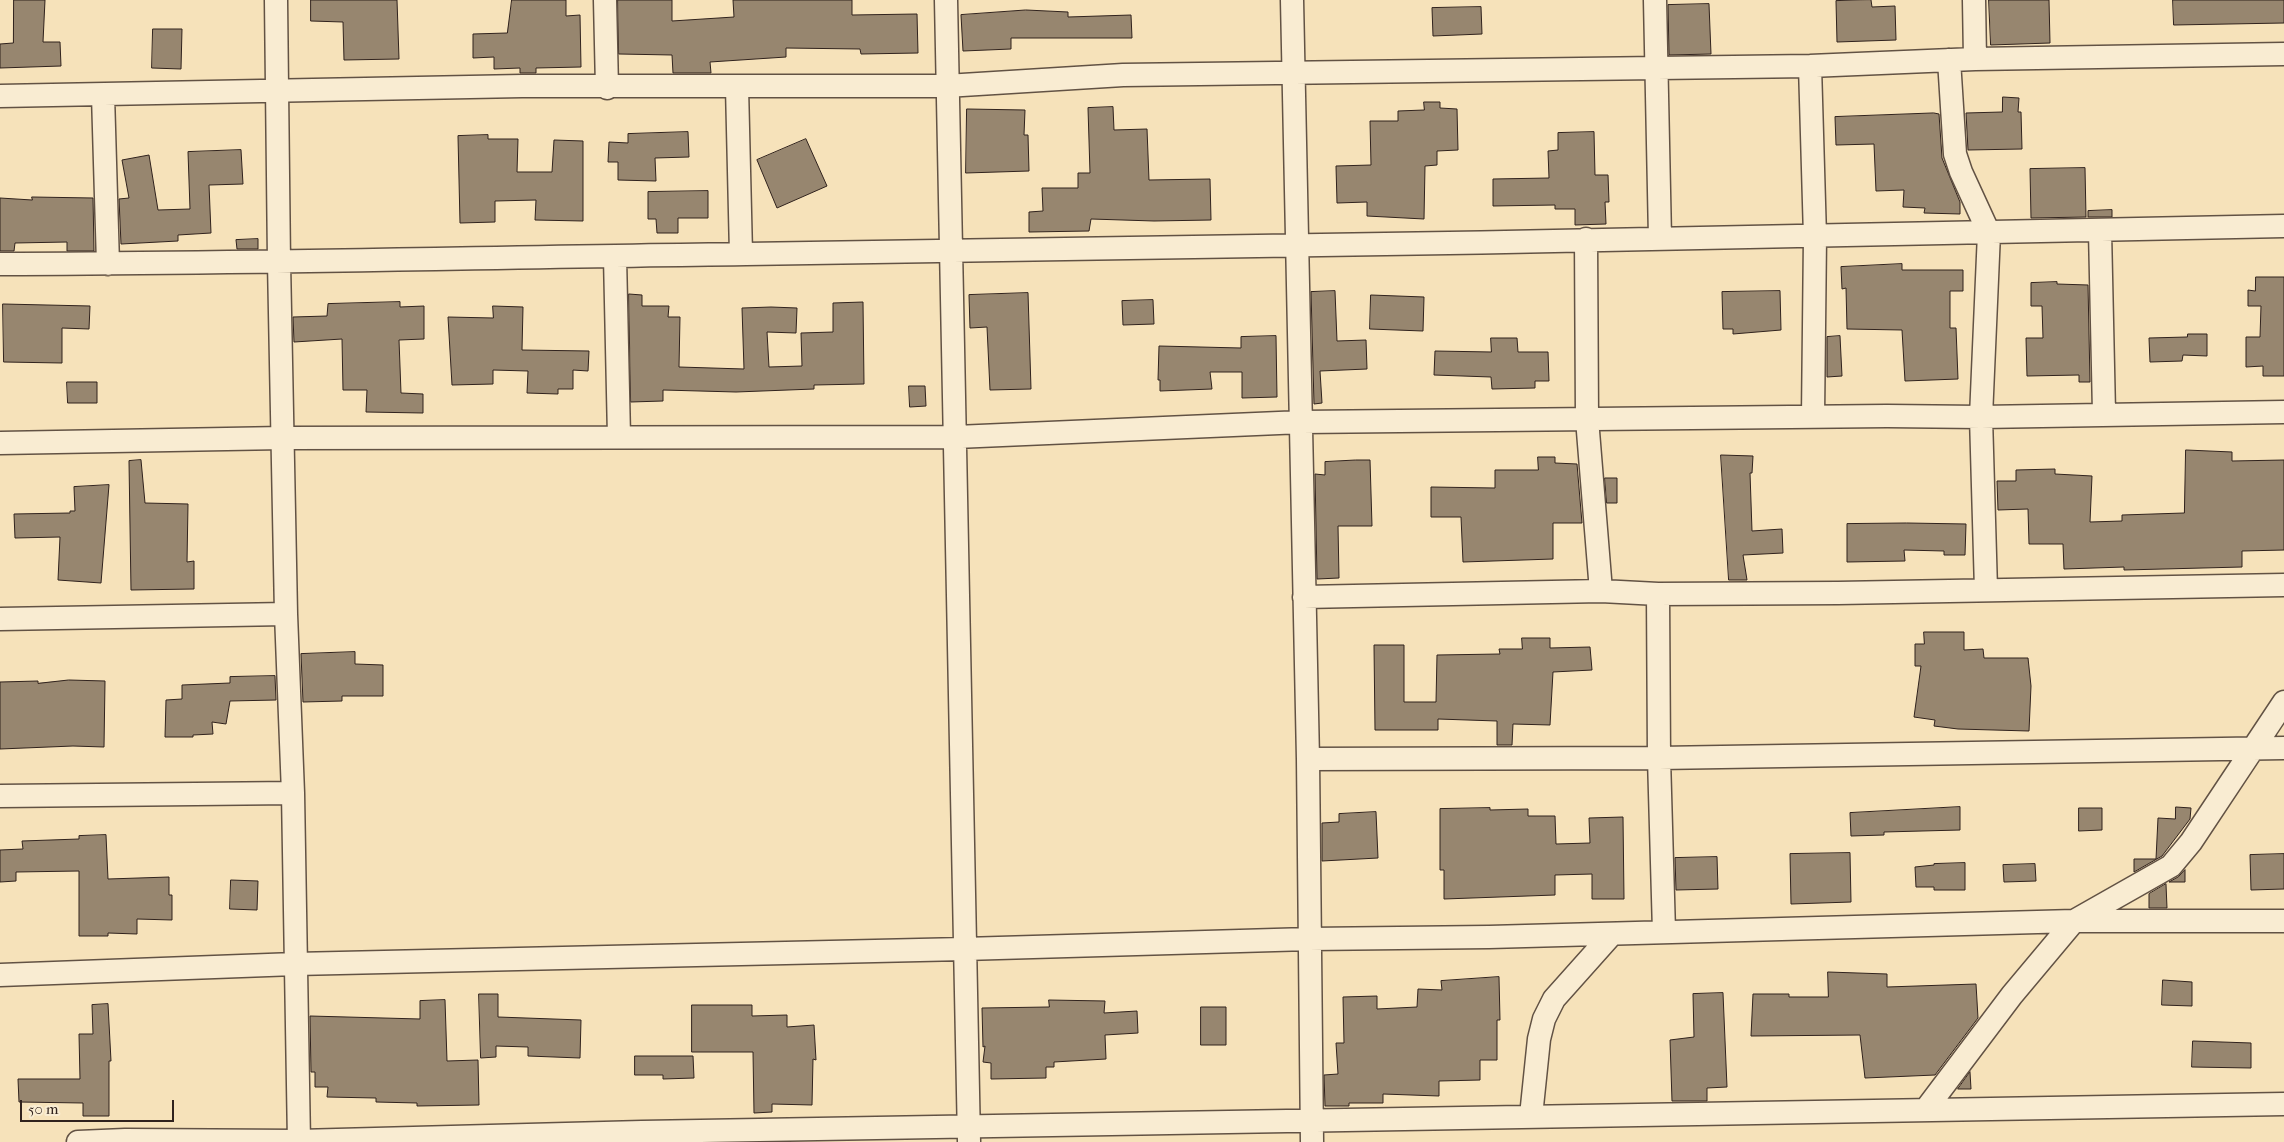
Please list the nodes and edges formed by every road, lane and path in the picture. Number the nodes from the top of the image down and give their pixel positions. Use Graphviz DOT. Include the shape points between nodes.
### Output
graph roads {
  1 [pos="276,0"];
  2 [pos="605,0"];
  3 [pos="946,0"];
  4 [pos="1292,0"];
  5 [pos="1655,0"];
  6 [pos="1974,0"];
  7 [pos="2284,54"];
  8 [pos="1975,59"];
  9 [pos="1949,60"];
  10 [pos="1810,66"];
  11 [pos="1656,67"];
  12 [pos="1294,71"];
  13 [pos="946,86"];
  14 [pos="737,87"];
  15 [pos="606,88"];
  16 [pos="278,92"];
  17 [pos="103,95"];
  18 [pos="0,96"];
  19 [pos="2284,226"];
  20 [pos="2100,231"];
  21 [pos="1989,233"];
  22 [pos="1815,237"];
  23 [pos="1660,238"];
  24 [pos="1586,239"];
  25 [pos="1296,245"];
  26 [pos="952,252"];
  27 [pos="741,254"];
  28 [pos="615,257"];
  29 [pos="279,262"];
  30 [pos="0,264"];
  31 [pos="108,264"];
  32 [pos="2284,412"];
  33 [pos="2104,413"];
  34 [pos="1813,416"];
  35 [pos="1981,417"];
  36 [pos="1587,419"];
  37 [pos="1302,422"];
  38 [pos="619,437"];
  39 [pos="956,437"];
  40 [pos="283,438"];
  41 [pos="0,443"];
  42 [pos="2284,585"];
  43 [pos="1986,590"];
  44 [pos="1602,591"];
  45 [pos="1658,594"];
  46 [pos="1304,597"];
  47 [pos="286,614"];
  48 [pos="0,619"];
  49 [pos="2284,702"];
  50 [pos="2253,748"];
  51 [pos="2284,748"];
  52 [pos="1659,758"];
  53 [pos="1308,759"];
  54 [pos="293,793"];
  55 [pos="0,796"];
  56 [pos="2284,921"];
  57 [pos="2074,922"];
  58 [pos="1664,932"];
  59 [pos="1612,934"];
  60 [pos="1309,939"];
  61 [pos="964,949"];
  62 [pos="295,964"];
  63 [pos="0,974"];
  64 [pos="2284,1104"];
  65 [pos="1926,1109"];
  66 [pos="1531,1116"];
  67 [pos="1312,1131"];
  68 [pos="969,1134"];
  69 [pos="78,1142"];
  70 [pos="298,1142"];
  1 -- 16 [label="street"];
  2 -- 15 [label="street"];
  3 -- 13 [label="street"];
  4 -- 12 [label="street"];
  5 -- 11 [label="street"];
  6 -- 8 [label="street"];
  7 -- 8 [label="street"];
  8 -- 9 [label="street"];
  9 -- 10 [label="street"];
  9 -- 21 [label="street" via="1955,154"];
  10 -- 11 [label="street"];
  10 -- 22 [label="street"];
  11 -- 12 [label="street"];
  11 -- 23 [label="street"];
  12 -- 13 [label="street" via="1122,75"];
  12 -- 25 [label="street"];
  13 -- 14 [label="street"];
  13 -- 26 [label="street"];
  14 -- 15 [label="street"];
  14 -- 27 [label="street"];
  15 -- 16 [label="street" via="522,86"];
  16 -- 17 [label="street"];
  16 -- 29 [label="street"];
  17 -- 18 [label="street"];
  17 -- 31 [label="street"];
  19 -- 20 [label="street"];
  20 -- 21 [label="street"];
  20 -- 33 [label="street"];
  21 -- 22 [label="street"];
  21 -- 35 [label="street"];
  22 -- 23 [label="street"];
  22 -- 34 [label="street"];
  23 -- 24 [label="street"];
  24 -- 25 [label="street"];
  24 -- 36 [label="street"];
  25 -- 26 [label="street"];
  25 -- 37 [label="street"];
  26 -- 27 [label="street"];
  26 -- 39 [label="street"];
  27 -- 28 [label="street"];
  28 -- 29 [label="street"];
  28 -- 38 [label="street"];
  29 -- 31 [label="street"];
  29 -- 40 [label="street"];
  30 -- 31 [label="street"];
  32 -- 33 [label="street"];
  33 -- 35 [label="street"];
  34 -- 35 [label="street"];
  34 -- 36 [label="street"];
  35 -- 43 [label="street"];
  36 -- 37 [label="street"];
  36 -- 44 [label="street"];
  37 -- 39 [label="street"];
  37 -- 46 [label="street"];
  38 -- 39 [label="street"];
  38 -- 40 [label="street"];
  39 -- 61 [label="street"];
  40 -- 41 [label="street"];
  40 -- 47 [label="street"];
  42 -- 43 [label="street"];
  43 -- 45 [label="street"];
  44 -- 45 [label="street"];
  44 -- 46 [label="street"];
  45 -- 52 [label="street"];
  46 -- 53 [label="street"];
  47 -- 48 [label="street"];
  47 -- 54 [label="street"];
  49 -- 50 [label="street"];
  50 -- 51 [label="street"];
  50 -- 52 [label="street"];
  50 -- 57 [label="street" via="2191,842 2171,866"];
  52 -- 53 [label="street"];
  52 -- 58 [label="street"];
  53 -- 60 [label="street"];
  54 -- 55 [label="street"];
  54 -- 62 [label="street"];
  56 -- 57 [label="street"];
  57 -- 58 [label="street"];
  57 -- 65 [label="street" via="2012,995"];
  58 -- 59 [label="street"];
  59 -- 60 [label="street"];
  59 -- 66 [label="street" via="1554,999 1544,1019"];
  60 -- 61 [label="street"];
  60 -- 67 [label="street"];
  61 -- 62 [label="street"];
  61 -- 68 [label="street"];
  62 -- 63 [label="street"];
  62 -- 70 [label="street"];
  64 -- 65 [label="street"];
  65 -- 66 [label="street"];
  66 -- 67 [label="street"];
  67 -- 68 [label="street"];
  68 -- 70 [label="street" via="652,1132"];
  69 -- 70 [label="street"];
}
